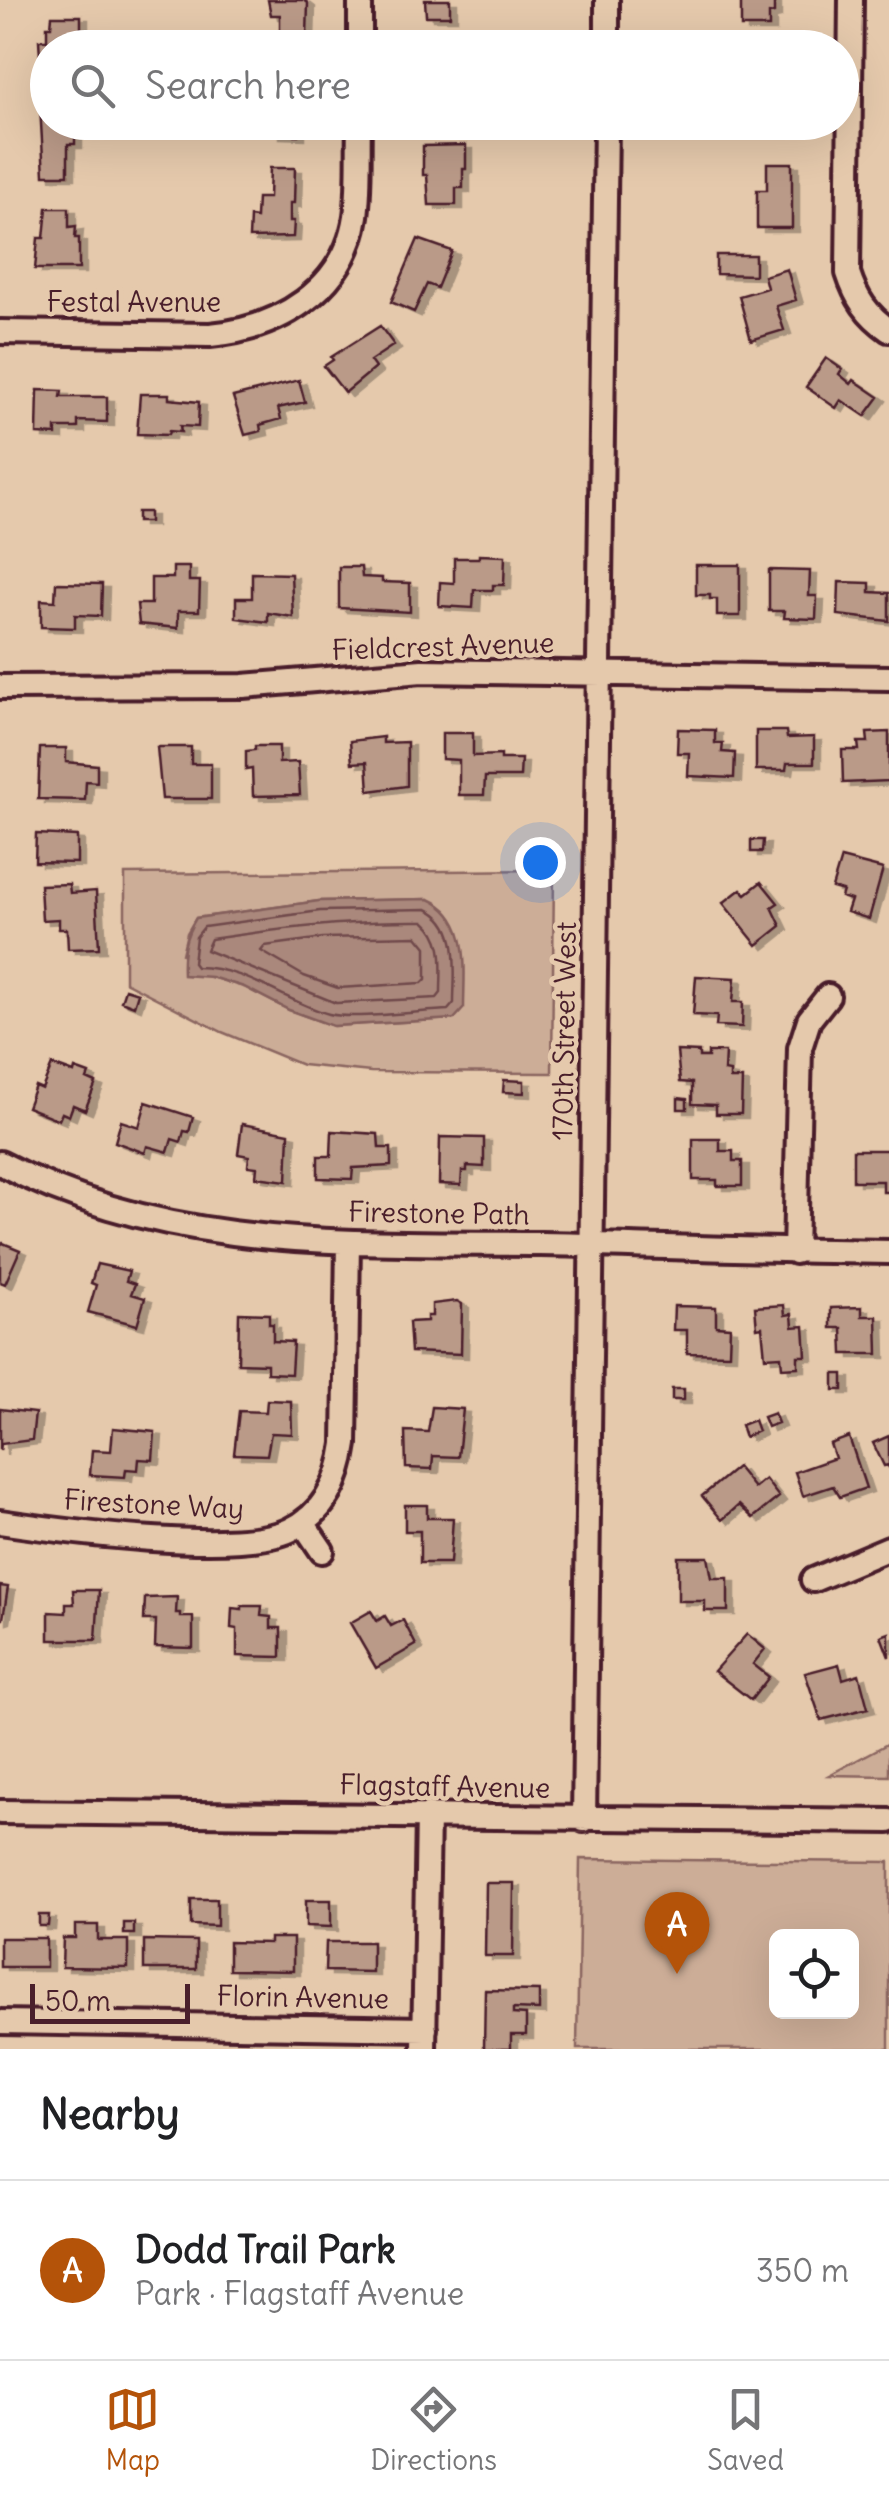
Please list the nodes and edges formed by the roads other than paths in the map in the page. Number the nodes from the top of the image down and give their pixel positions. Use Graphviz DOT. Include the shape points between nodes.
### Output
graph roads {
  1 [pos="360,0"];
  2 [pos="608,0"];
  3 [pos="851,0"];
  4 [pos="360,30"];
  5 [pos="607,30"];
  6 [pos="851,30"];
  7 [pos="358,140"];
  8 [pos="606,140"];
  9 [pos="849,140"];
  10 [pos="889,330"];
  11 [pos="0,332"];
  12 [pos="598,672"];
  13 [pos="889,678"];
  14 [pos="0,687"];
  15 [pos="828,996"];
  16 [pos="0,1163"];
  17 [pos="348,1242"];
  18 [pos="591,1247"];
  19 [pos="796,1252"];
  20 [pos="889,1252"];
  21 [pos="0,1522"];
  22 [pos="303,1523"];
  23 [pos="889,1548"];
  24 [pos="322,1551"];
  25 [pos="813,1580"];
  26 [pos="0,1812"];
  27 [pos="428,1814"];
  28 [pos="584,1820"];
  29 [pos="889,1821"];
  30 [pos="0,2022"];
  31 [pos="424,2039"];
  1 -- 4 [label="street"];
  2 -- 5 [label="street"];
  3 -- 6 [label="street"];
  7 -- 11 [label="street, Festal Avenue" via="356,220 348,246 313,294 290,312 254,328 210,335"];
  8 -- 12 [label="street, 170th Street West"];
  9 -- 10 [label="street" via="848,273 861,304"];
  12 -- 13 [label="street, Fieldcrest Avenue"];
  12 -- 14 [label="street, Fieldcrest Avenue" via="422,671 243,686"];
  12 -- 18 [label="street, 170th Street West"];
  15 -- 19 [label="street" via="809,1020 800,1048"];
  16 -- 17 [label="street, Firestone Path" via="157,1221 271,1239"];
  17 -- 18 [label="street, Firestone Path"];
  17 -- 22 [label="street" via="342,1468 334,1489"];
  18 -- 19 [label="street, Firestone Path"];
  18 -- 28 [label="street, 170th Street West"];
  19 -- 20 [label="street, Firestone Path"];
  21 -- 22 [label="street, Firestone Way" via="90,1534 248,1540"];
  22 -- 24 [label="street"];
  23 -- 25 [label="street"];
  26 -- 27 [label="street, Flagstaff Avenue"];
  27 -- 28 [label="street, Flagstaff Avenue"];
  27 -- 31 [label="street"];
  28 -- 29 [label="street, Flagstaff Avenue"];
  30 -- 31 [label="street, Florin Avenue"];
}
